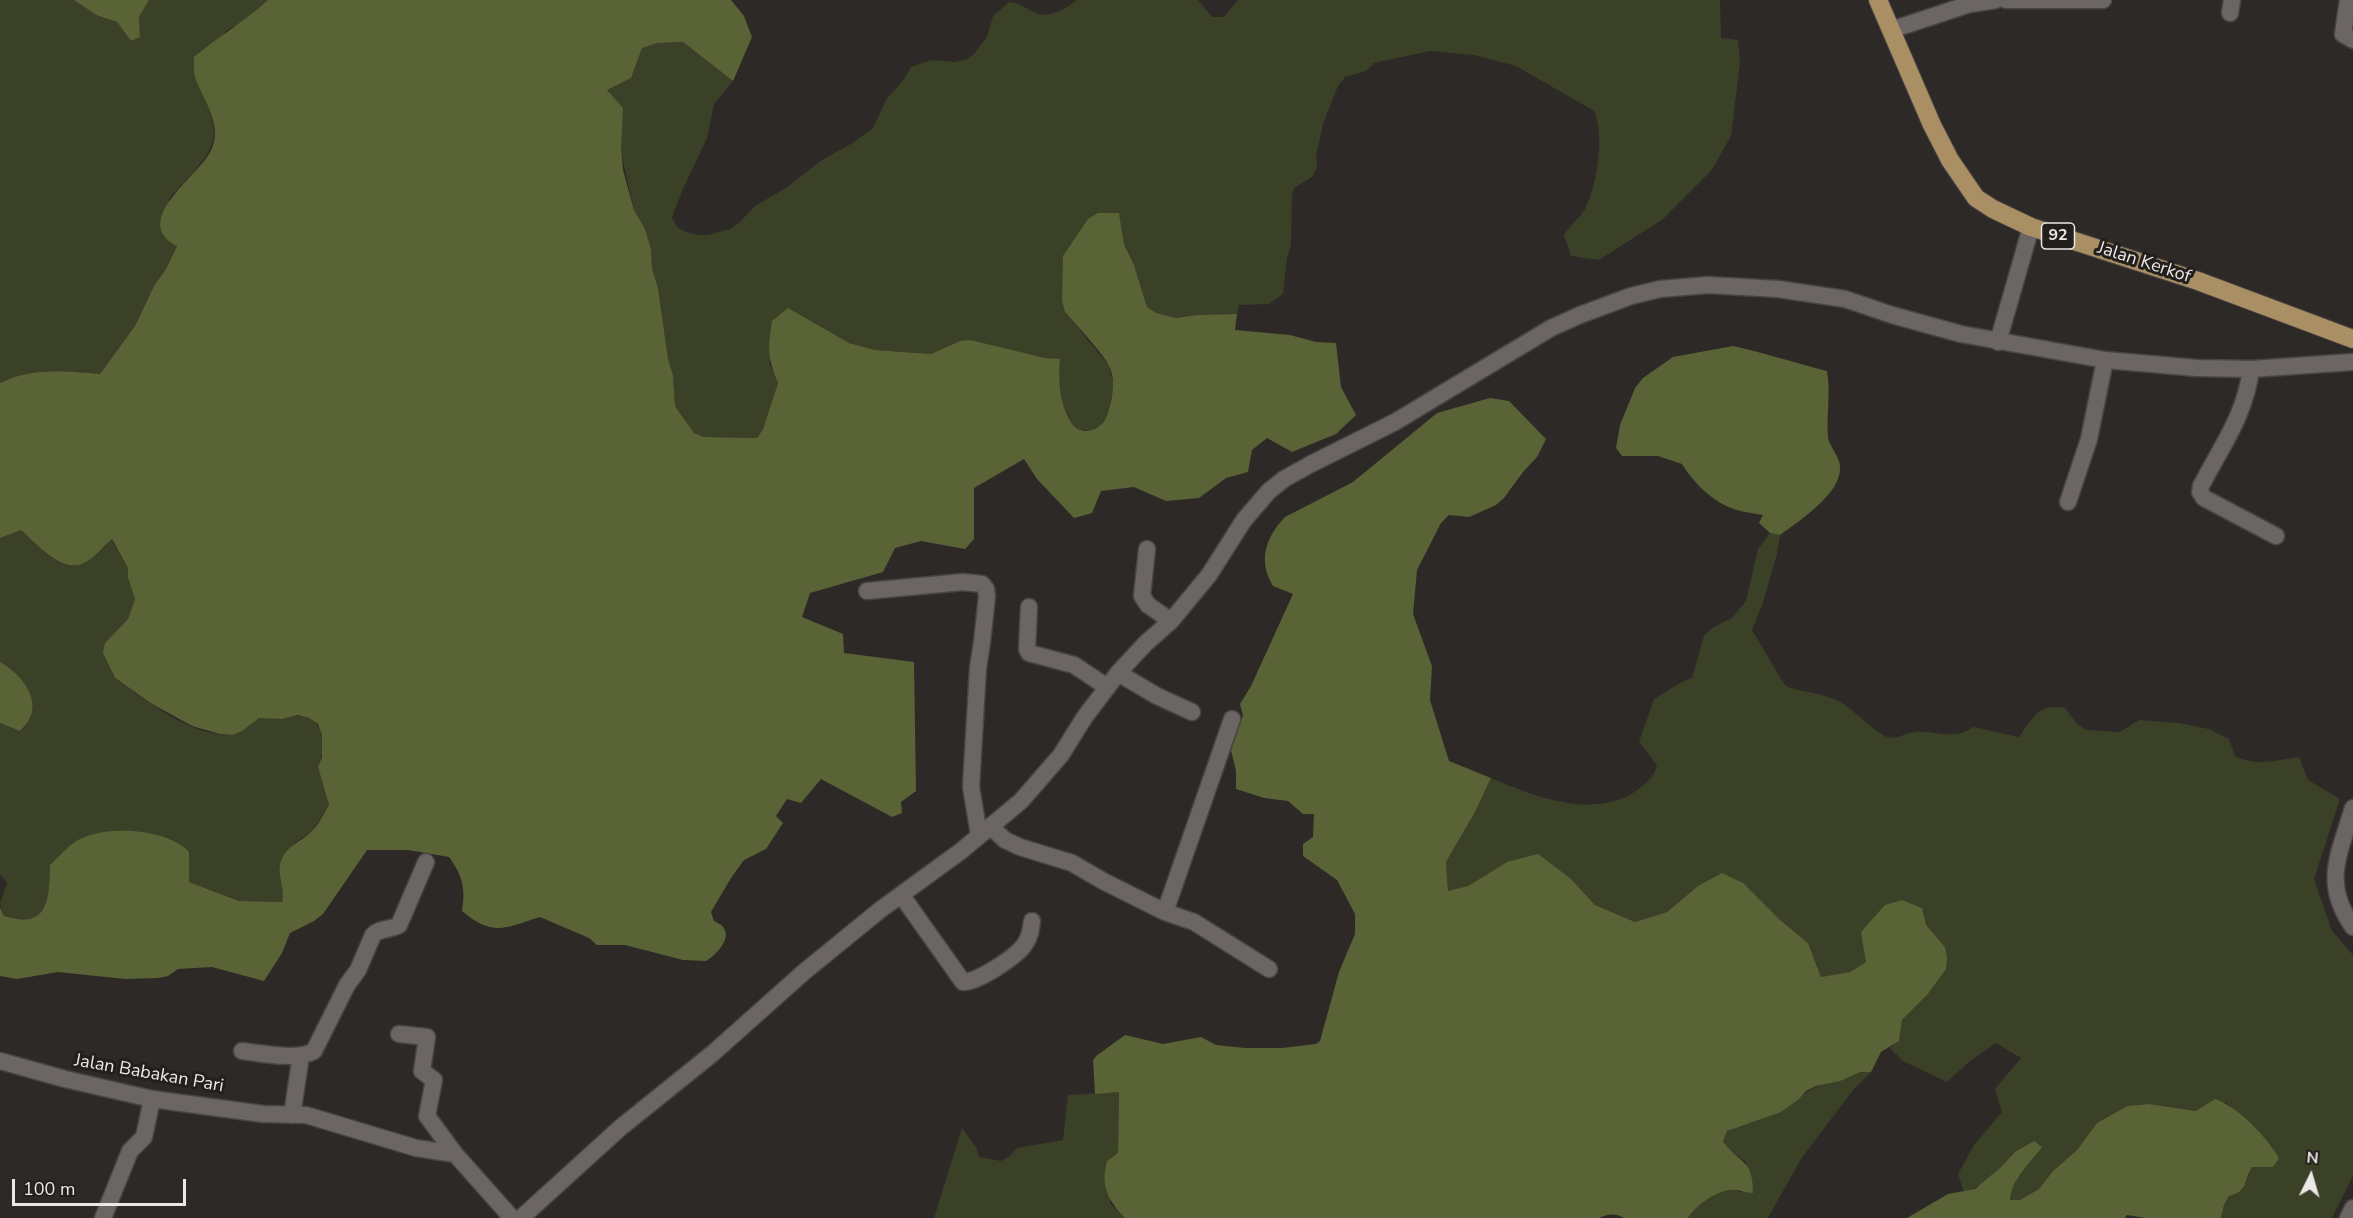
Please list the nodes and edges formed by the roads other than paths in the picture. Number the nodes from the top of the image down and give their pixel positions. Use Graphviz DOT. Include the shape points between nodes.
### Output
graph roads {
  1 [pos="1878,0"];
  2 [pos="1996,0"];
  3 [pos="2006,0"];
  4 [pos="2103,0"];
  5 [pos="2349,9"];
  6 [pos="1892,30"];
  7 [pos="2353,40"];
  8 [pos="2031,227"];
  9 [pos="2353,339"];
  10 [pos="1998,342"];
  11 [pos="2106,360"];
  12 [pos="2353,362"];
  13 [pos="2251,369"];
  14 [pos="2068,502"];
  15 [pos="2276,536"];
  16 [pos="1147,549"];
  17 [pos="867,591"];
  18 [pos="1029,607"];
  19 [pos="1171,621"];
  20 [pos="1118,673"];
  21 [pos="1107,687"];
  22 [pos="1192,712"];
  23 [pos="1232,719"];
  24 [pos="2353,808"];
  25 [pos="985,831"];
  26 [pos="426,862"];
  27 [pos="902,896"];
  28 [pos="1165,912"];
  29 [pos="1032,921"];
  30 [pos="2353,927"];
  31 [pos="1269,969"];
  32 [pos="399,1034"];
  33 [pos="242,1051"];
  34 [pos="301,1055"];
  35 [pos="0,1061"];
  36 [pos="152,1099"];
  37 [pos="292,1115"];
  38 [pos="455,1154"];
  39 [pos="2353,1208"];
  40 [pos="104,1218"];
  41 [pos="512,1218"];
  42 [pos="521,1218"];
  43 [pos="2348,1218"];
  1 -- 6 [label="main road, Jalan Kerkof / 92"];
  2 -- 6 [label="street" via="1970,4"];
  3 -- 4 [label="street"];
  5 -- 7 [label="street" via="2343,34"];
  6 -- 8 [label="main road, Jalan Kerkof / 92" via="1932,125 1962,180 1976,198"];
  8 -- 9 [label="main road, Jalan Kerkof / 92" via="2198,281"];
  8 -- 10 [label="street"];
  10 -- 11 [label="street"];
  10 -- 19 [label="street" via="1845,299 1778,289 1688,286 1631,296 1551,328 1395,422 1284,479 1257,503 1209,575"];
  11 -- 13 [label="street"];
  11 -- 14 [label="street" via="2089,439"];
  12 -- 13 [label="street"];
  13 -- 15 [label="street" via="2248,393 2237,423 2219,450 2200,492 2204,498"];
  16 -- 19 [label="street" via="1142,596"];
  17 -- 25 [label="street" via="963,582 982,584 986,589 971,787"];
  18 -- 21 [label="street" via="1029,653 1074,665"];
  19 -- 20 [label="street"];
  20 -- 21 [label="street"];
  20 -- 22 [label="street"];
  21 -- 25 [label="street" via="1055,762 1021,801"];
  23 -- 28 [label="street"];
  24 -- 30 [label="street" via="2337,865 2335,891"];
  25 -- 27 [label="street"];
  25 -- 28 [label="street" via="1036,853 1072,863"];
  26 -- 34 [label="street" via="399,925 375,932 318,1045 309,1054"];
  27 -- 29 [label="street" via="963,982 970,982 1017,952 1027,942"];
  27 -- 42 [label="street" via="804,972"];
  28 -- 31 [label="street" via="1194,922"];
  32 -- 38 [label="street" via="427,1037 422,1071 434,1080 427,1116"];
  33 -- 34 [label="street"];
  34 -- 37 [label="street"];
  35 -- 36 [label="street, Jalan Babakan Pari"];
  36 -- 37 [label="street, Jalan Babakan Pari"];
  36 -- 40 [label="street" via="144,1137 130,1151"];
  37 -- 38 [label="street, Jalan Babakan Pari" via="306,1115 416,1148"];
  38 -- 41 [label="street"];
  39 -- 43 [label="street"];
}
